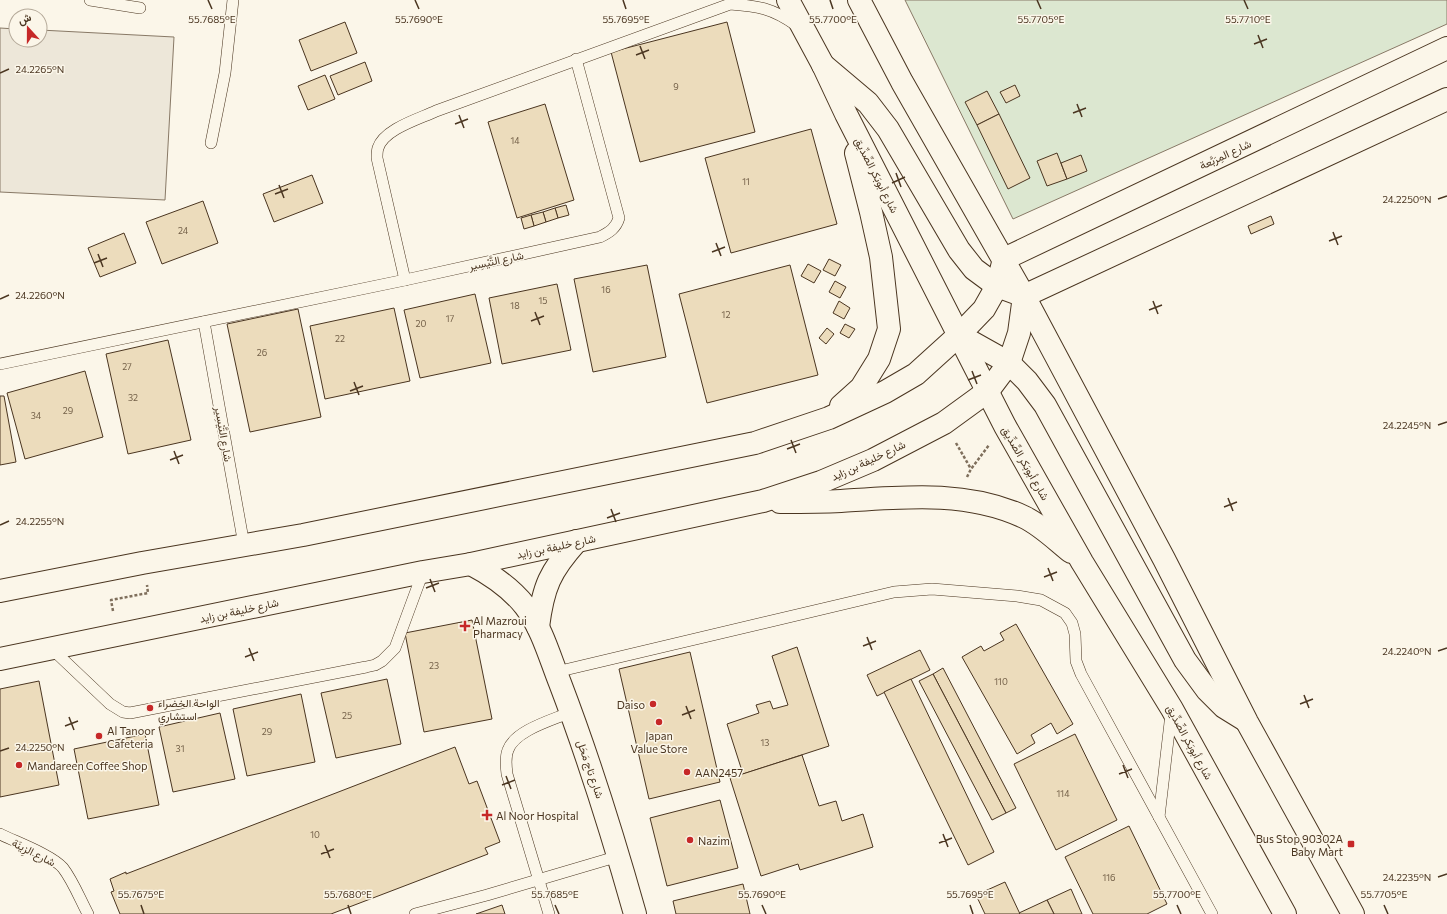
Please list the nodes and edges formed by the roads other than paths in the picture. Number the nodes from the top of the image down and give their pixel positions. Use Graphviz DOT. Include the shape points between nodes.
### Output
graph roads {
  1 [pos="90,0"];
  2 [pos="233,0"];
  3 [pos="788,0"];
  4 [pos="859,0"];
  5 [pos="731,2"];
  6 [pos="140,8"];
  7 [pos="805,32"];
  8 [pos="1447,48"];
  9 [pos="576,59"];
  10 [pos="823,65"];
  11 [pos="1447,99"];
  12 [pos="846,114"];
  13 [pos="212,143"];
  14 [pos="1004,259"];
  15 [pos="405,280"];
  16 [pos="997,286"];
  17 [pos="1024,296"];
  18 [pos="204,322"];
  19 [pos="959,335"];
  20 [pos="1009,363"];
  21 [pos="0,364"];
  22 [pos="988,391"];
  23 [pos="829,418"];
  24 [pos="763,501"];
  25 [pos="577,541"];
  26 [pos="244,545"];
  27 [pos="1082,562"];
  28 [pos="470,564"];
  29 [pos="423,572"];
  30 [pos="0,591"];
  31 [pos="538,627"];
  32 [pos="52,649"];
  33 [pos="0,659"];
  34 [pos="556,672"];
  35 [pos="1172,709"];
  36 [pos="571,712"];
  37 [pos="1247,722"];
  38 [pos="1158,817"];
  39 [pos="0,834"];
  40 [pos="619,856"];
  41 [pos="539,880"];
  42 [pos="88,914"];
  43 [pos="415,914"];
  44 [pos="549,914"];
  45 [pos="635,914"];
  46 [pos="1212,914"];
  47 [pos="1285,914"];
  48 [pos="1353,914"];
  1 -- 6 [label="lane"];
  2 -- 13 [label="lane" via="225,73"];
  3 -- 7 [label="main road, شارع أبوبَكر الصِّدِّيق"];
  4 -- 14 [label="main road" via="902,82"];
  5 -- 7 [label="lane" via="757,6 783,15"];
  5 -- 9 [label="lane"];
  7 -- 10 [label="main road, شارع أبوبَكر الصِّدِّيق"];
  8 -- 14 [label="main road, شارع المِرَبَّعة"];
  9 -- 15 [label="lane" via="436,111 393,130 385,138 378,148 377,158"];
  9 -- 15 [label="lane, شارع التَّيْسِير" via="619,218 616,226 600,237"];
  10 -- 12 [label="main road, شارع أبوبَكر الصِّدِّيق"];
  10 -- 16 [label="main road" via="872,108 888,129 959,250 974,269"];
  11 -- 17 [label="main road"];
  12 -- 19 [label="main road, شارع أبوبَكر الصِّدِّيق"];
  12 -- 23 [label="main road" via="881,257 889,329 879,358 861,388"];
  14 -- 16 [label="main road"];
  14 -- 17 [label="main road"];
  15 -- 18 [label="lane, شارع التَّيْسِير"];
  16 -- 17 [label="main road"];
  16 -- 19 [label="main road" via="984,309"];
  17 -- 20 [label="main road, شارع خليفة بن زايد" via="1020,333"];
  17 -- 37 [label="main road" via="1164,559"];
  18 -- 21 [label="lane, شارع التَّيْسِير"];
  18 -- 26 [label="lane, شارع التَّيْسِير"];
  19 -- 20 [label="main road"];
  19 -- 22 [label="main road, شارع أبوبَكر الصِّدِّيق"];
  19 -- 23 [label="main road" via="916,374 885,392"];
  20 -- 22 [label="main road, شارع خليفة بن زايد"];
  20 -- 37 [label="main road" via="1045,405 1185,660 1224,707"];
  22 -- 24 [label="main road, شارع خليفة بن زايد" via="944,423 873,460"];
  22 -- 27 [label="main road, شارع أبوبَكر الصِّدِّيق"];
  23 -- 26 [label="main road" via="755,443"];
  24 -- 25 [label="main road, شارع خليفة بن زايد"];
  24 -- 27 [label="main road" via="812,502 886,497 958,498 990,504 1025,517 1050,534"];
  25 -- 28 [label="main road, شارع خليفة بن زايد"];
  25 -- 31 [label="main road, شارع تاج مَحَل" via="561,559 548,580 541,603"];
  26 -- 30 [label="main road"];
  27 -- 35 [label="main road, شارع أبوبَكر الصِّدِّيق"];
  28 -- 29 [label="main road, شارع خليفة بن زايد"];
  28 -- 31 [label="main road, شارع تاج مَحَل" via="492,575 510,589 526,607"];
  29 -- 32 [label="main road, شارع خليفة بن زايد"];
  29 -- 32 [label="lane" via="395,648 382,661 366,667 130,713 110,704"];
  31 -- 34 [label="main road, شارع تاج مَحَل"];
  32 -- 33 [label="main road, شارع خليفة بن زايد"];
  34 -- 36 [label="main road, شارع تاج مَحَل"];
  34 -- 38 [label="lane" via="894,592 932,589 1041,600 1065,613 1072,623 1076,661 1081,674"];
  35 -- 38 [label="lane"];
  35 -- 47 [label="main road, شارع أبوبَكر الصِّدِّيق"];
  36 -- 40 [label="main road, شارع تاج مَحَل"];
  36 -- 41 [label="lane" via="526,731 514,739 508,749 507,774"];
  37 -- 48 [label="main road"];
  38 -- 46 [label="lane"];
  39 -- 42 [label="lane, شارع الزِينَة" via="53,859 62,867"];
  40 -- 41 [label="lane"];
  40 -- 45 [label="main road, شارع تاج مَحَل"];
  41 -- 43 [label="lane"];
  41 -- 44 [label="lane"];
}
